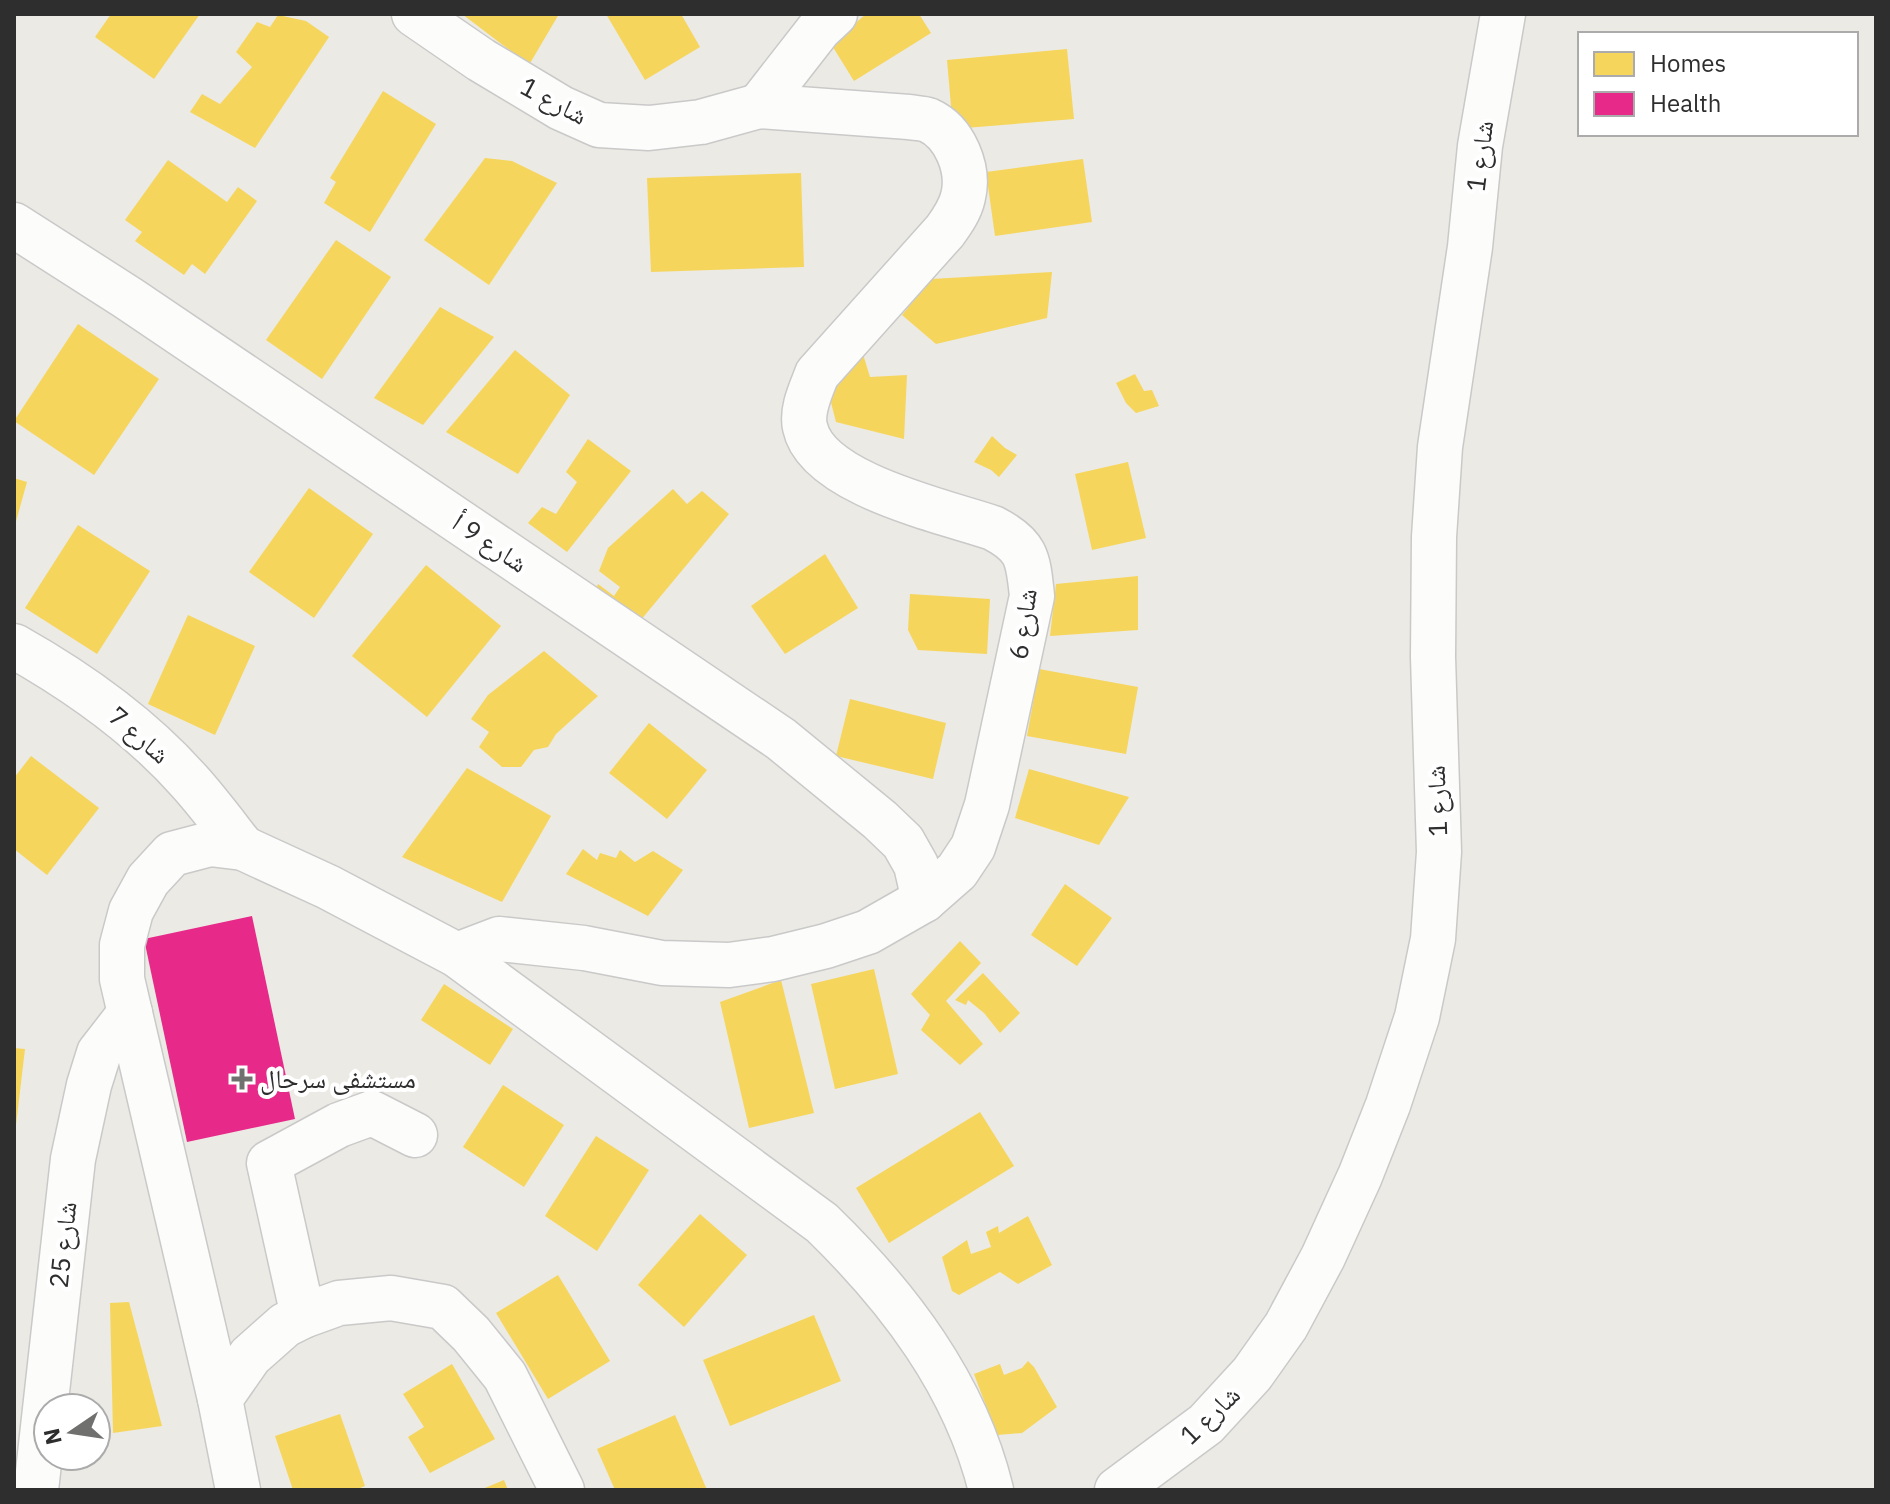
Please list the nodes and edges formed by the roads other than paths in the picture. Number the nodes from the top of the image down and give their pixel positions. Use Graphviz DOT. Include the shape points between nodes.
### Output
graph roads {
  1 [pos="414,14"];
  2 [pos="835,14"];
  3 [pos="1503,14"];
  4 [pos="759,106"];
  5 [pos="14,225"];
  6 [pos="14,646"];
  7 [pos="243,848"];
  8 [pos="924,900"];
  9 [pos="457,955"];
  10 [pos="130,1013"];
  11 [pos="415,1135"];
  12 [pos="303,1316"];
  13 [pos="220,1399"];
  14 [pos="36,1490"];
  15 [pos="238,1490"];
  16 [pos="562,1490"];
  17 [pos="991,1490"];
  18 [pos="1117,1490"];
  1 -- 4 [label="street, شارع 1" via="561,108 599,125 649,128 701,122"];
  2 -- 4 [label="street"];
  3 -- 18 [label="street, شارع 1" via="1440,447 1433,627 1439,852 1433,939 1417,1017 1360,1176 1286,1326 1252,1374 1206,1424"];
  4 -- 8 [label="street, شارع 6" via="927,120 955,145 965,174 964,194 945,231 817,374 805,426 816,452 836,469 993,528 1021,546 1028,562 1032,596 987,805 973,847 957,871"];
  5 -- 8 [label="street, شارع 9 أ" via="781,739 903,842 916,865"];
  6 -- 7 [label="street, شارع 7" via="125,720 188,780"];
  7 -- 9 [label="street"];
  7 -- 10 [label="street" via="210,844 172,854 148,880 131,911 122,945"];
  8 -- 9 [label="street, شارع 6" via="868,932 826,946 729,965 662,963 499,939"];
  9 -- 17 [label="street" via="822,1223 866,1266 906,1314 939,1366 967,1422"];
  10 -- 13 [label="street"];
  10 -- 14 [label="street, شارع 25" via="99,1053 73,1159"];
  11 -- 12 [label="street" via="372,1113 269,1163"];
  12 -- 13 [label="street" via="250,1356"];
  12 -- 16 [label="street" via="339,1303 391,1298 443,1307 505,1376"];
  13 -- 15 [label="street"];
}
